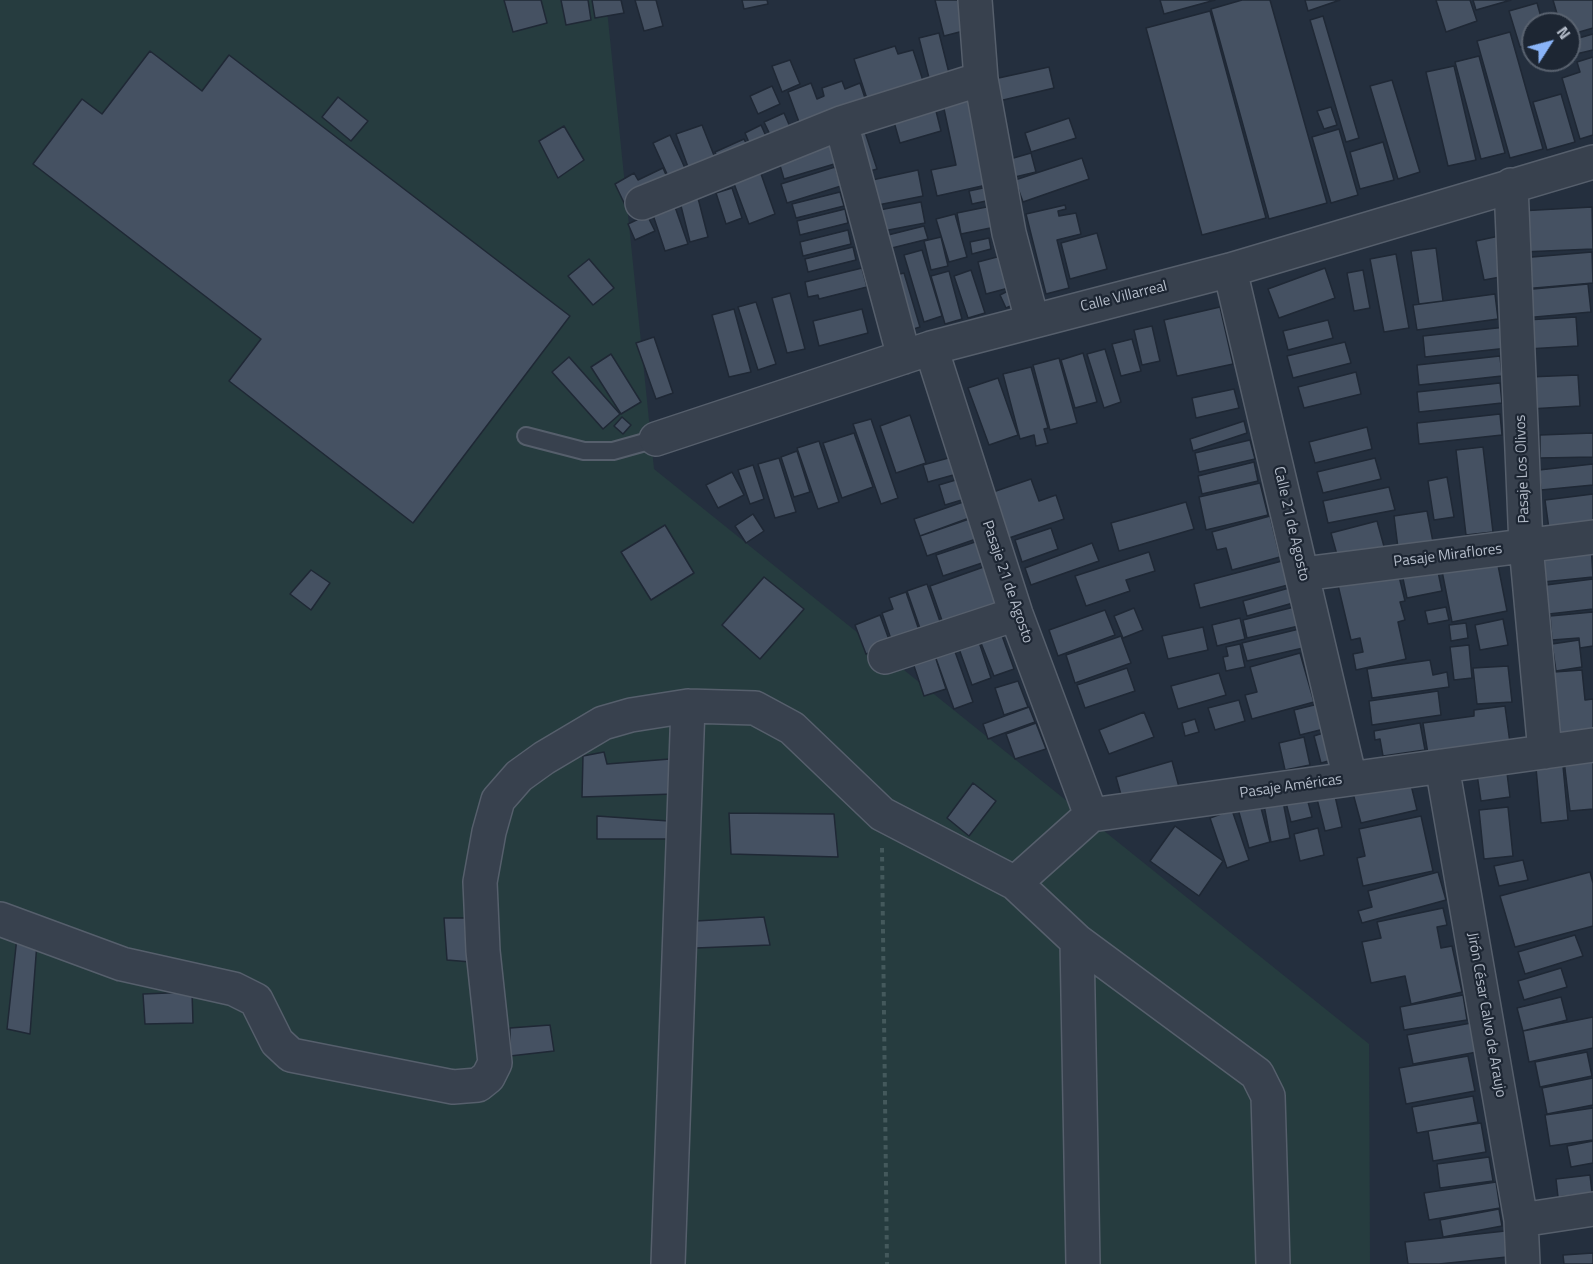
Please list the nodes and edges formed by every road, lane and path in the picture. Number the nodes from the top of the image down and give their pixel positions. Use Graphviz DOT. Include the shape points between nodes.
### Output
graph roads {
  1 [pos="975,0"];
  2 [pos="981,79"];
  3 [pos="841,123"];
  4 [pos="1593,162"];
  5 [pos="1511,185"];
  6 [pos="642,203"];
  7 [pos="1230,270"];
  8 [pos="1032,320"];
  9 [pos="917,352"];
  10 [pos="526,436"];
  11 [pos="656,439"];
  12 [pos="1593,537"];
  13 [pos="1526,546"];
  14 [pos="1303,574"];
  15 [pos="1016,614"];
  16 [pos="885,657"];
  17 [pos="688,706"];
  18 [pos="1593,745"];
  19 [pos="1545,752"];
  20 [pos="1442,766"];
  21 [pos="1350,779"];
  22 [pos="882,814"];
  23 [pos="1091,815"];
  24 [pos="1015,883"];
  25 [pos="0,919"];
  26 [pos="1077,941"];
  27 [pos="1593,1209"];
  28 [pos="1521,1220"];
  29 [pos="668,1264"];
  30 [pos="887,1264"];
  31 [pos="1083,1264"];
  32 [pos="1273,1264"];
  33 [pos="1524,1264"];
  1 -- 2 [label="street"];
  2 -- 3 [label="street"];
  2 -- 8 [label="street" via="1009,233"];
  3 -- 6 [label="street"];
  3 -- 9 [label="street, Pasaje 21 de Agosto"];
  4 -- 5 [label="street, Calle Villarreal"];
  5 -- 7 [label="street, Calle Villarreal"];
  5 -- 13 [label="street, Pasaje Los Olivos"];
  7 -- 8 [label="street, Calle Villarreal"];
  7 -- 14 [label="street, Calle 21 de Agosto"];
  8 -- 9 [label="street, Calle Villarreal"];
  9 -- 11 [label="street, Calle Villarreal"];
  9 -- 15 [label="street, Pasaje 21 de Agosto"];
  10 -- 11 [label="lane" via="584,451 613,451"];
  12 -- 13 [label="street, Pasaje Miraflores"];
  13 -- 14 [label="street, Pasaje Miraflores"];
  13 -- 19 [label="street, Pasaje Los Olivos"];
  14 -- 21 [label="street, Calle 21 de Agosto"];
  15 -- 16 [label="street"];
  15 -- 23 [label="street, Pasaje 21 de Agosto"];
  17 -- 22 [label="street" via="755,708 792,728"];
  17 -- 25 [label="street" via="603,723 519,776 498,800 480,882 495,1063 488,1077 478,1085 453,1087 291,1055 278,1042 256,1000 234,989 122,963"];
  17 -- 29 [label="street"];
  18 -- 19 [label="street, Pasaje Américas"];
  19 -- 20 [label="street, Pasaje Américas"];
  20 -- 21 [label="street, Pasaje Américas"];
  20 -- 28 [label="street, Jirón César Calvo de Araujo"];
  21 -- 23 [label="street, Pasaje Américas"];
  22 -- 24 [label="street"];
  22 -- 30 [label="path"];
  23 -- 24 [label="street"];
  24 -- 26 [label="street"];
  26 -- 31 [label="street"];
  26 -- 32 [label="street" via="1257,1074 1268,1096"];
  27 -- 28 [label="street"];
  28 -- 33 [label="street, Jirón César Calvo de Araujo"];
}
